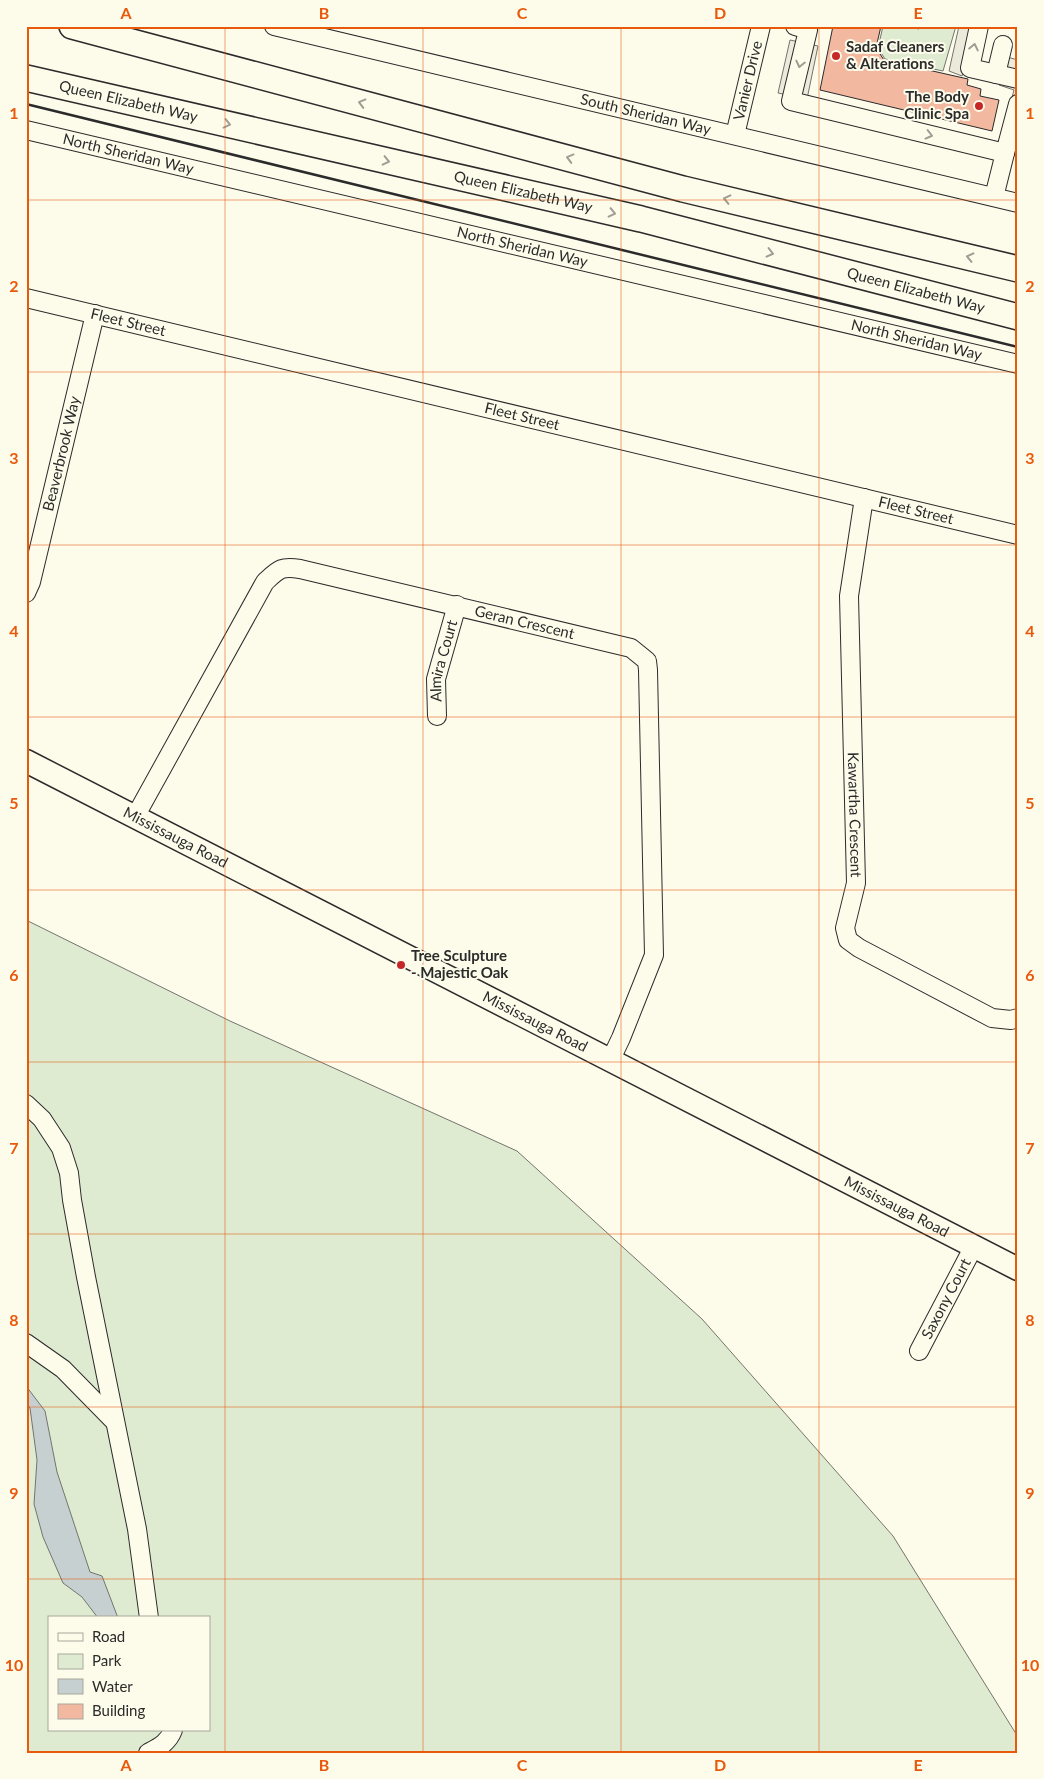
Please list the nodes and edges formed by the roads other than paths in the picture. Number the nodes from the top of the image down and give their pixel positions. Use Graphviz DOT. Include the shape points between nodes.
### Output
graph roads {
  1 [pos="72,26"];
  2 [pos="274,26"];
  3 [pos="761,26"];
  4 [pos="979,26"];
  5 [pos="803,27"];
  6 [pos="1003,45"];
  7 [pos="996,74"];
  8 [pos="26,78"];
  9 [pos="1018,78"];
  10 [pos="1018,104"];
  11 [pos="26,130"];
  12 [pos="735,135"];
  13 [pos="1005,153"];
  14 [pos="994,198"];
  15 [pos="1018,203"];
  16 [pos="1018,269"];
  17 [pos="26,298"];
  18 [pos="95,314"];
  19 [pos="1018,317"];
  20 [pos="1018,364"];
  21 [pos="864,498"];
  22 [pos="1018,534"];
  23 [pos="26,593"];
  24 [pos="457,606"];
  25 [pos="437,716"];
  26 [pos="26,761"];
  27 [pos="135,817"];
  28 [pos="1018,1018"];
  29 [pos="610,1061"];
  30 [pos="26,1104"];
  31 [pos="974,1246"];
  32 [pos="1018,1268"];
  33 [pos="26,1343"];
  34 [pos="919,1351"];
  35 [pos="115,1422"];
  36 [pos="149,1616"];
  37 [pos="172,1732"];
  38 [pos="148,1753"];
  16 -- 1 [label="highway, one-way" via="684,188"];
  2 -- 12 [label="street, South Sheridan Way"];
  3 -- 12 [label="street, Vanier Drive"];
  7 -- 4 [label="street, one-way" via="970,68"];
  5 -- 13 [label="street, one-way" via="791,101"];
  6 -- 7 [label="street"];
  7 -- 9 [label="street"];
  8 -- 19 [label="highway, Queen Elizabeth Way, one-way" via="641,220"];
  10 -- 13 [label="street"];
  11 -- 20 [label="street, North Sheridan Way"];
  12 -- 14 [label="street, South Sheridan Way"];
  13 -- 14 [label="street"];
  14 -- 15 [label="street, South Sheridan Way"];
  17 -- 18 [label="street, Fleet Street"];
  18 -- 21 [label="street, Fleet Street"];
  18 -- 23 [label="street, Beaverbrook Way" via="32,582"];
  21 -- 22 [label="street, Fleet Street"];
  21 -- 28 [label="street, Kawartha Crescent" via="849,596 856,883 845,928 848,940 992,1018"];
  24 -- 25 [label="street, Almira Court" via="436,679"];
  24 -- 27 [label="street, Geran Crescent" via="300,569 287,567 276,572 265,582"];
  24 -- 29 [label="street, Geran Crescent" via="631,648 647,661 654,955"];
  26 -- 27 [label="main road, Mississauga Road"];
  27 -- 29 [label="main road, Mississauga Road"];
  29 -- 31 [label="main road, Mississauga Road"];
  30 -- 35 [label="street" via="42,1119 61,1148 69,1173"];
  31 -- 32 [label="main road, Mississauga Road"];
  31 -- 34 [label="street, Saxony Court"];
  33 -- 35 [label="street" via="63,1369"];
  35 -- 36 [label="street" via="137,1529"];
  37 -- 38 [label="street" via="169,1740"];
}
